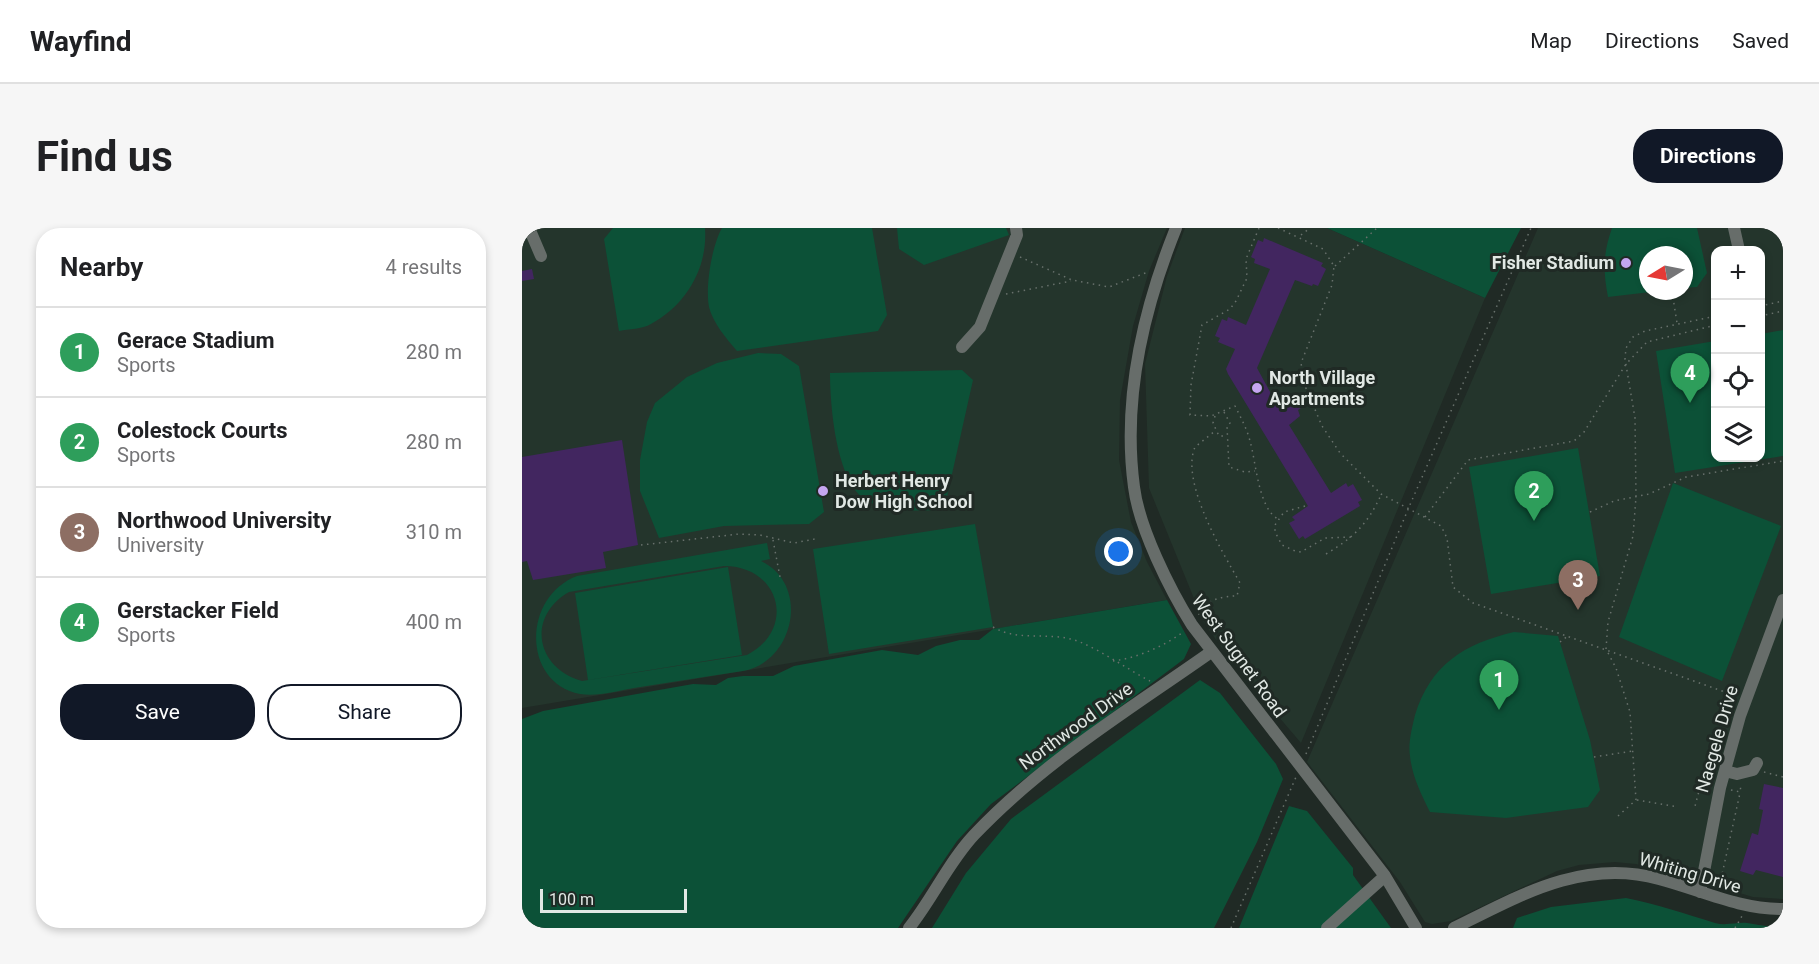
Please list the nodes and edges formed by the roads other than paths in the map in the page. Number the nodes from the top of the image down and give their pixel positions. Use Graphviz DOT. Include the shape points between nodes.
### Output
graph roads {
  1 [pos="529,228"];
  2 [pos="1016,228"];
  3 [pos="1176,228"];
  4 [pos="1734,228"];
  5 [pos="1738,246"];
  6 [pos="541,256"];
  7 [pos="962,347"];
  8 [pos="1783,600"];
  9 [pos="1211,652"];
  10 [pos="1757,763"];
  11 [pos="1725,771"];
  12 [pos="1385,876"];
  13 [pos="1700,892"];
  14 [pos="1783,909"];
  15 [pos="909,928"];
  16 [pos="1328,928"];
  17 [pos="1416,928"];
  18 [pos="1454,928"];
  1 -- 6 [label="street"];
  2 -- 7 [label="street" via="1017,235 980,327"];
  3 -- 9 [label="street, West Sugnet Road" via="1135,361 1130,426 1134,489 1174,597 1195,622"];
  4 -- 5 [label="street"];
  8 -- 11 [label="street, Naegele Drive" via="1740,716"];
  9 -- 12 [label="street, West Sugnet Road"];
  9 -- 15 [label="street, Northwood Drive" via="1041,771 998,811 945,871"];
  10 -- 11 [label="street" via="1746,773"];
  11 -- 13 [label="street, Naegele Drive"];
  12 -- 16 [label="street"];
  12 -- 17 [label="street, West Sugnet Road"];
  13 -- 14 [label="street, Whiting Drive" via="1746,907"];
  13 -- 18 [label="street, Whiting Drive" via="1644,875 1581,875 1551,882"];
}
